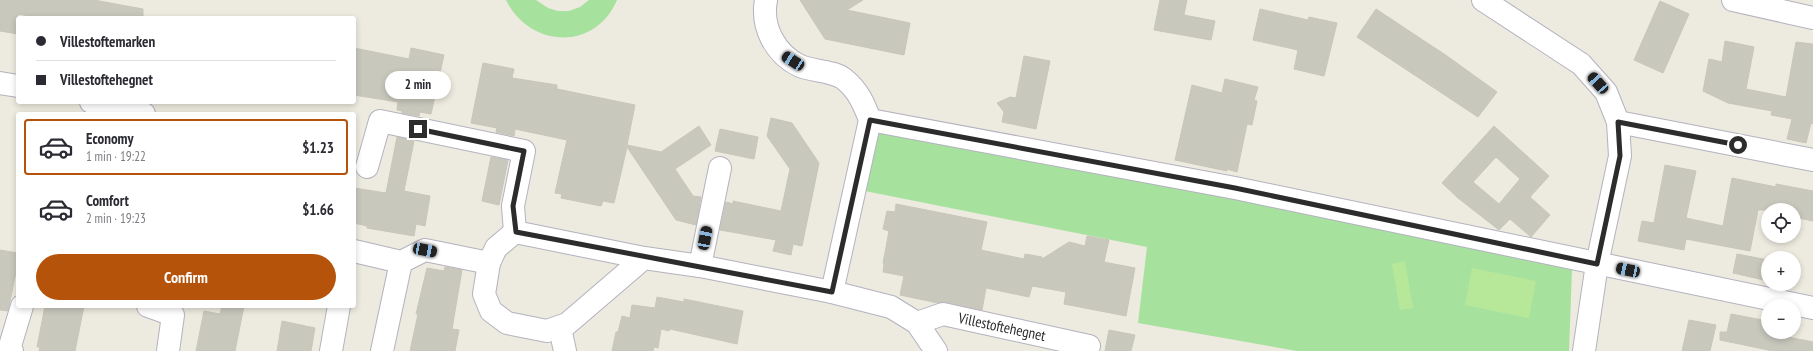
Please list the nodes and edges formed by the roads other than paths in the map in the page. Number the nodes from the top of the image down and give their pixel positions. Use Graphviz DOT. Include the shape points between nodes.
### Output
graph roads {
  1 [pos="766,0"];
  2 [pos="1483,0"];
  3 [pos="1733,0"];
  4 [pos="1813,18"];
  5 [pos="0,83"];
  6 [pos="16,86"];
  7 [pos="96,104"];
  8 [pos="115,111"];
  9 [pos="870,120"];
  10 [pos="1618,122"];
  11 [pos="1813,160"];
  12 [pos="367,167"];
  13 [pos="720,168"];
  14 [pos="516,232"];
  15 [pos="356,251"];
  16 [pos="644,258"];
  17 [pos="400,262"];
  18 [pos="489,263"];
  19 [pos="1597,264"];
  20 [pos="700,266"];
  21 [pos="832,292"];
  22 [pos="21,308"];
  23 [pos="154,308"];
  24 [pos="339,308"];
  25 [pos="1813,308"];
  26 [pos="917,323"];
  27 [pos="560,328"];
  28 [pos="1089,346"];
  29 [pos="12,351"];
  30 [pos="168,351"];
  31 [pos="331,351"];
  32 [pos="382,351"];
  33 [pos="565,351"];
  34 [pos="936,351"];
  35 [pos="1584,351"];
  1 -- 9 [label="street" via="764,10 773,43 786,57 800,66 843,78 861,97"];
  2 -- 10 [label="street" via="1581,64 1606,92"];
  3 -- 4 [label="street"];
  5 -- 6 [label="street"];
  7 -- 8 [label="street"];
  9 -- 19 [label="street" via="1235,188"];
  9 -- 21 [label="street"];
  10 -- 11 [label="street"];
  10 -- 19 [label="street" via="1620,156"];
  12 -- 14 [label="street" via="380,121 524,151 513,206"];
  13 -- 20 [label="street"];
  14 -- 16 [label="street"];
  14 -- 18 [label="street" via="496,248"];
  15 -- 17 [label="street"];
  16 -- 20 [label="street"];
  16 -- 27 [label="street"];
  17 -- 18 [label="street" via="425,250"];
  17 -- 32 [label="street"];
  18 -- 27 [label="street" via="484,294 491,311 507,323 547,331"];
  19 -- 25 [label="street"];
  19 -- 35 [label="street"];
  20 -- 21 [label="street"];
  21 -- 26 [label="street" via="891,307"];
  22 -- 29 [label="street" via="10,346"];
  23 -- 30 [label="street" via="173,315"];
  24 -- 31 [label="street"];
  26 -- 28 [label="street, Villestoftehegnet" via="943,314"];
  26 -- 34 [label="street"];
  27 -- 33 [label="street"];
}
